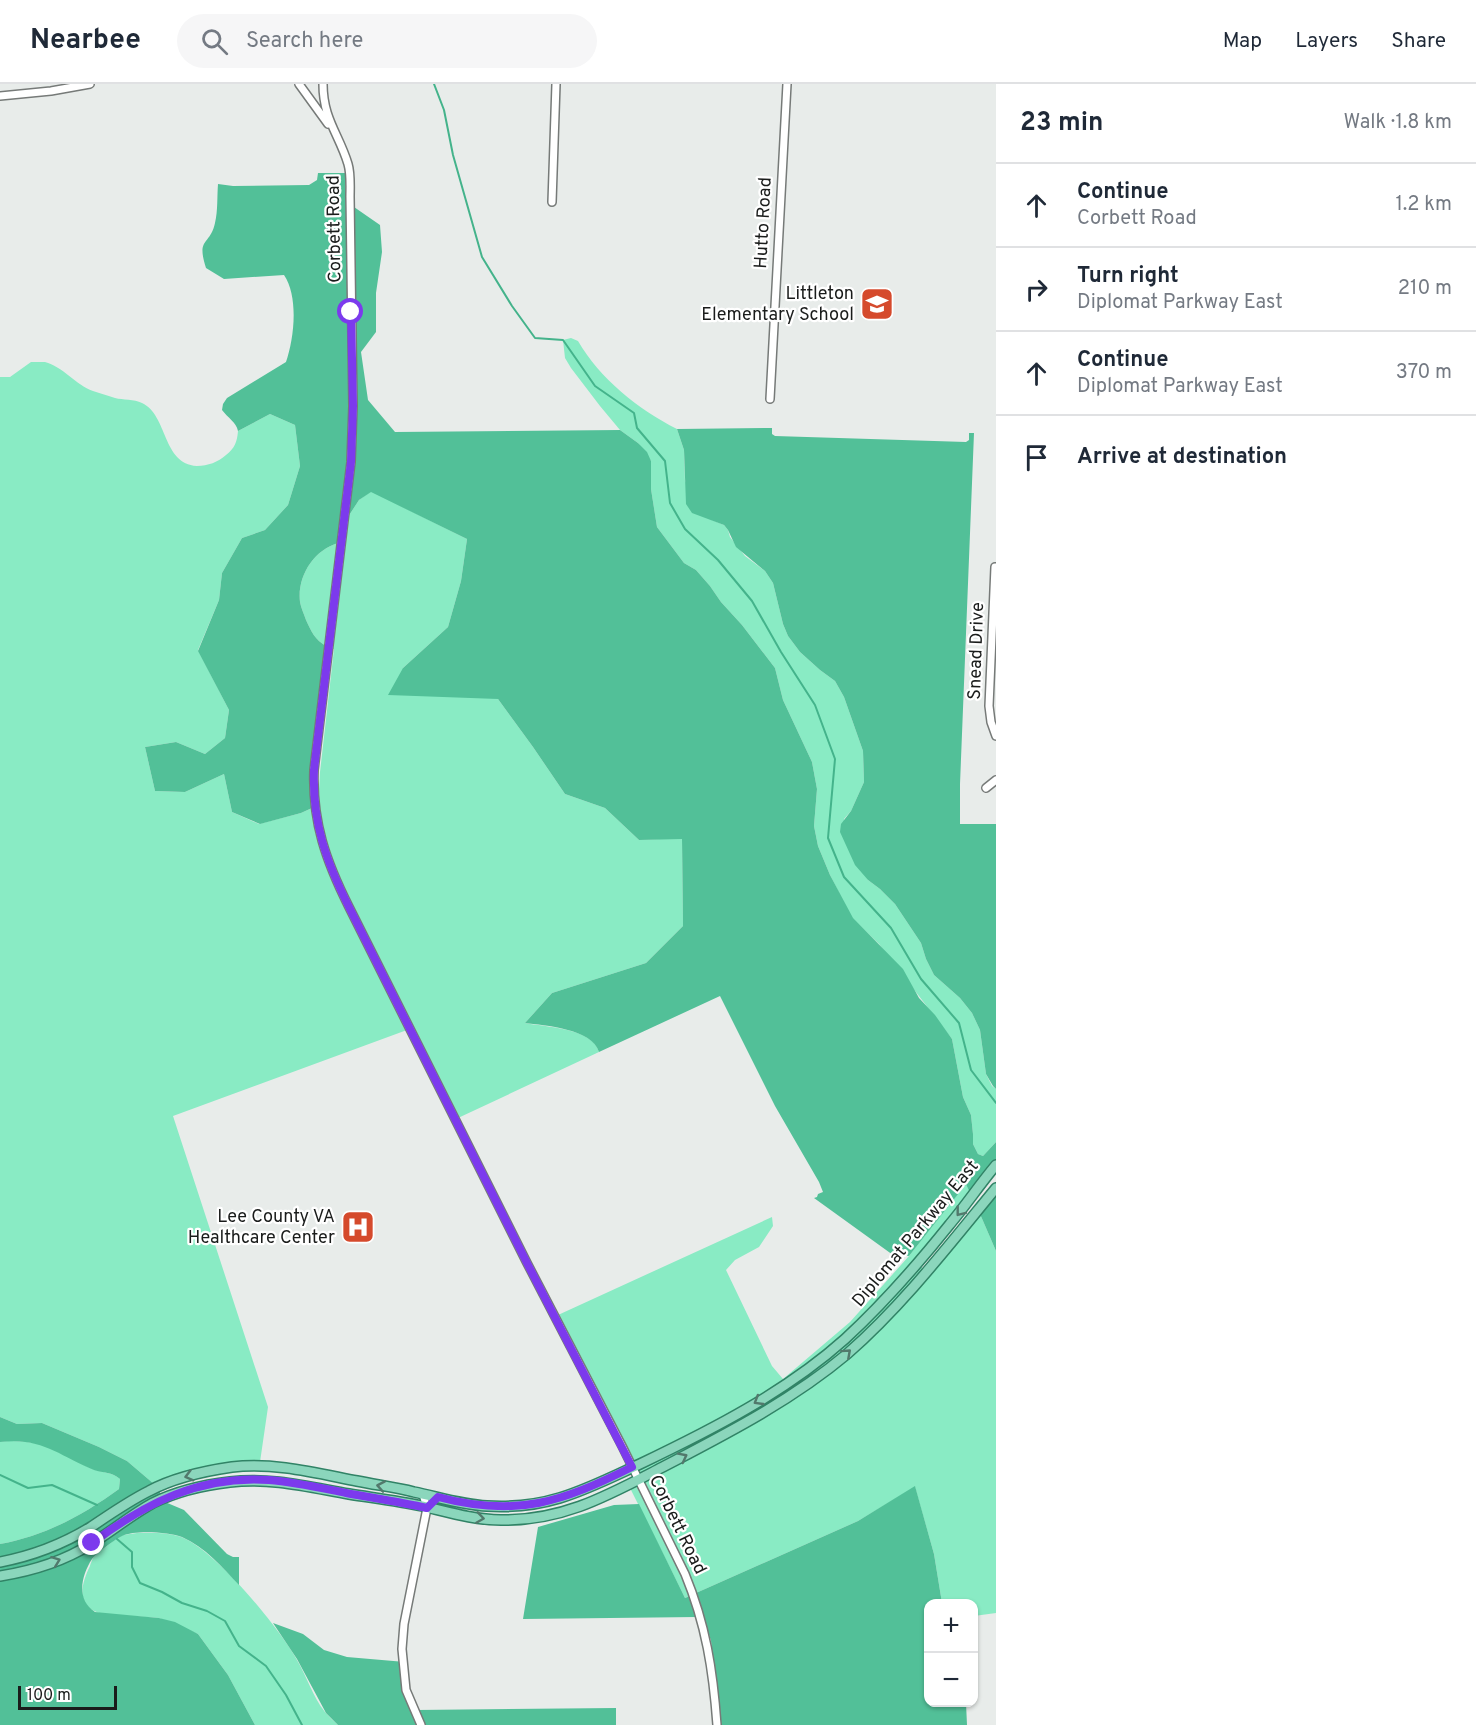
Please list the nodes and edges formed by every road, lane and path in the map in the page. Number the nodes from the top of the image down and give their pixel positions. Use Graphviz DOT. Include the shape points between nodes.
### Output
graph roads {
  1 [pos="90,84"];
  2 [pos="299,84"];
  3 [pos="323,84"];
  4 [pos="556,84"];
  5 [pos="787,84"];
  6 [pos="0,96"];
  7 [pos="332,128"];
  8 [pos="552,202"];
  9 [pos="770,399"];
  10 [pos="995,567"];
  11 [pos="994,616"];
  12 [pos="996,736"];
  13 [pos="996,780"];
  14 [pos="986,788"];
  15 [pos="996,1165"];
  16 [pos="996,1188"];
  17 [pos="922,1257"];
  18 [pos="932,1265"];
  19 [pos="790,1381"];
  20 [pos="796,1391"];
  21 [pos="632,1467"];
  22 [pos="638,1480"];
  23 [pos="168,1483"];
  24 [pos="423,1494"];
  25 [pos="173,1495"];
  26 [pos="438,1497"];
  27 [pos="427,1508"];
  28 [pos="0,1562"];
  29 [pos="0,1576"];
  30 [pos="421,1725"];
  31 [pos="717,1725"];
  1 -- 6 [label="street"];
  2 -- 7 [label="street"];
  3 -- 7 [label="street, Corbett Road" via="323,101"];
  4 -- 8 [label="street"];
  5 -- 9 [label="street, Hutto Road"];
  7 -- 21 [label="street, Corbett Road" via="348,166 353,406 351,462 314,770 317,825 339,888"];
  10 -- 11 [label="street, Snead Drive"];
  11 -- 12 [label="street, Snead Drive" via="989,706"];
  13 -- 14 [label="street"];
  15 -- 17 [label="main road, Diplomat Parkway East, one-way"];
  16 -- 18 [label="main road, Diplomat Parkway East"];
  17 -- 18 [label="main road"];
  17 -- 19 [label="main road, Diplomat Parkway East" via="842,1342"];
  20 -- 18 [label="main road, Diplomat Parkway East, one-way" via="848,1353"];
  19 -- 20 [label="main road"];
  19 -- 21 [label="main road, Diplomat Parkway East, one-way" via="705,1431"];
  22 -- 20 [label="main road, Diplomat Parkway East, one-way"];
  21 -- 22 [label="street, Corbett Road"];
  21 -- 26 [label="main road, Diplomat Parkway East" via="584,1490 537,1504 488,1506"];
  27 -- 22 [label="main road, Diplomat Parkway East, one-way" via="489,1520 533,1519 574,1509"];
  22 -- 31 [label="street, Corbett Road" via="685,1574 698,1611 710,1657"];
  24 -- 23 [label="main road, Diplomat Parkway East, one-way" via="265,1466 214,1470"];
  23 -- 25 [label="main road"];
  23 -- 28 [label="main road, Diplomat Parkway East" via="70,1538"];
  24 -- 26 [label="main road, Diplomat Parkway East"];
  24 -- 27 [label="street"];
  25 -- 27 [label="main road, Diplomat Parkway East" via="229,1482 267,1480"];
  29 -- 25 [label="main road, Diplomat Parkway East, one-way" via="69,1556 144,1508"];
  26 -- 27 [label="street"];
  27 -- 30 [label="street" via="402,1649 406,1690"];
}
